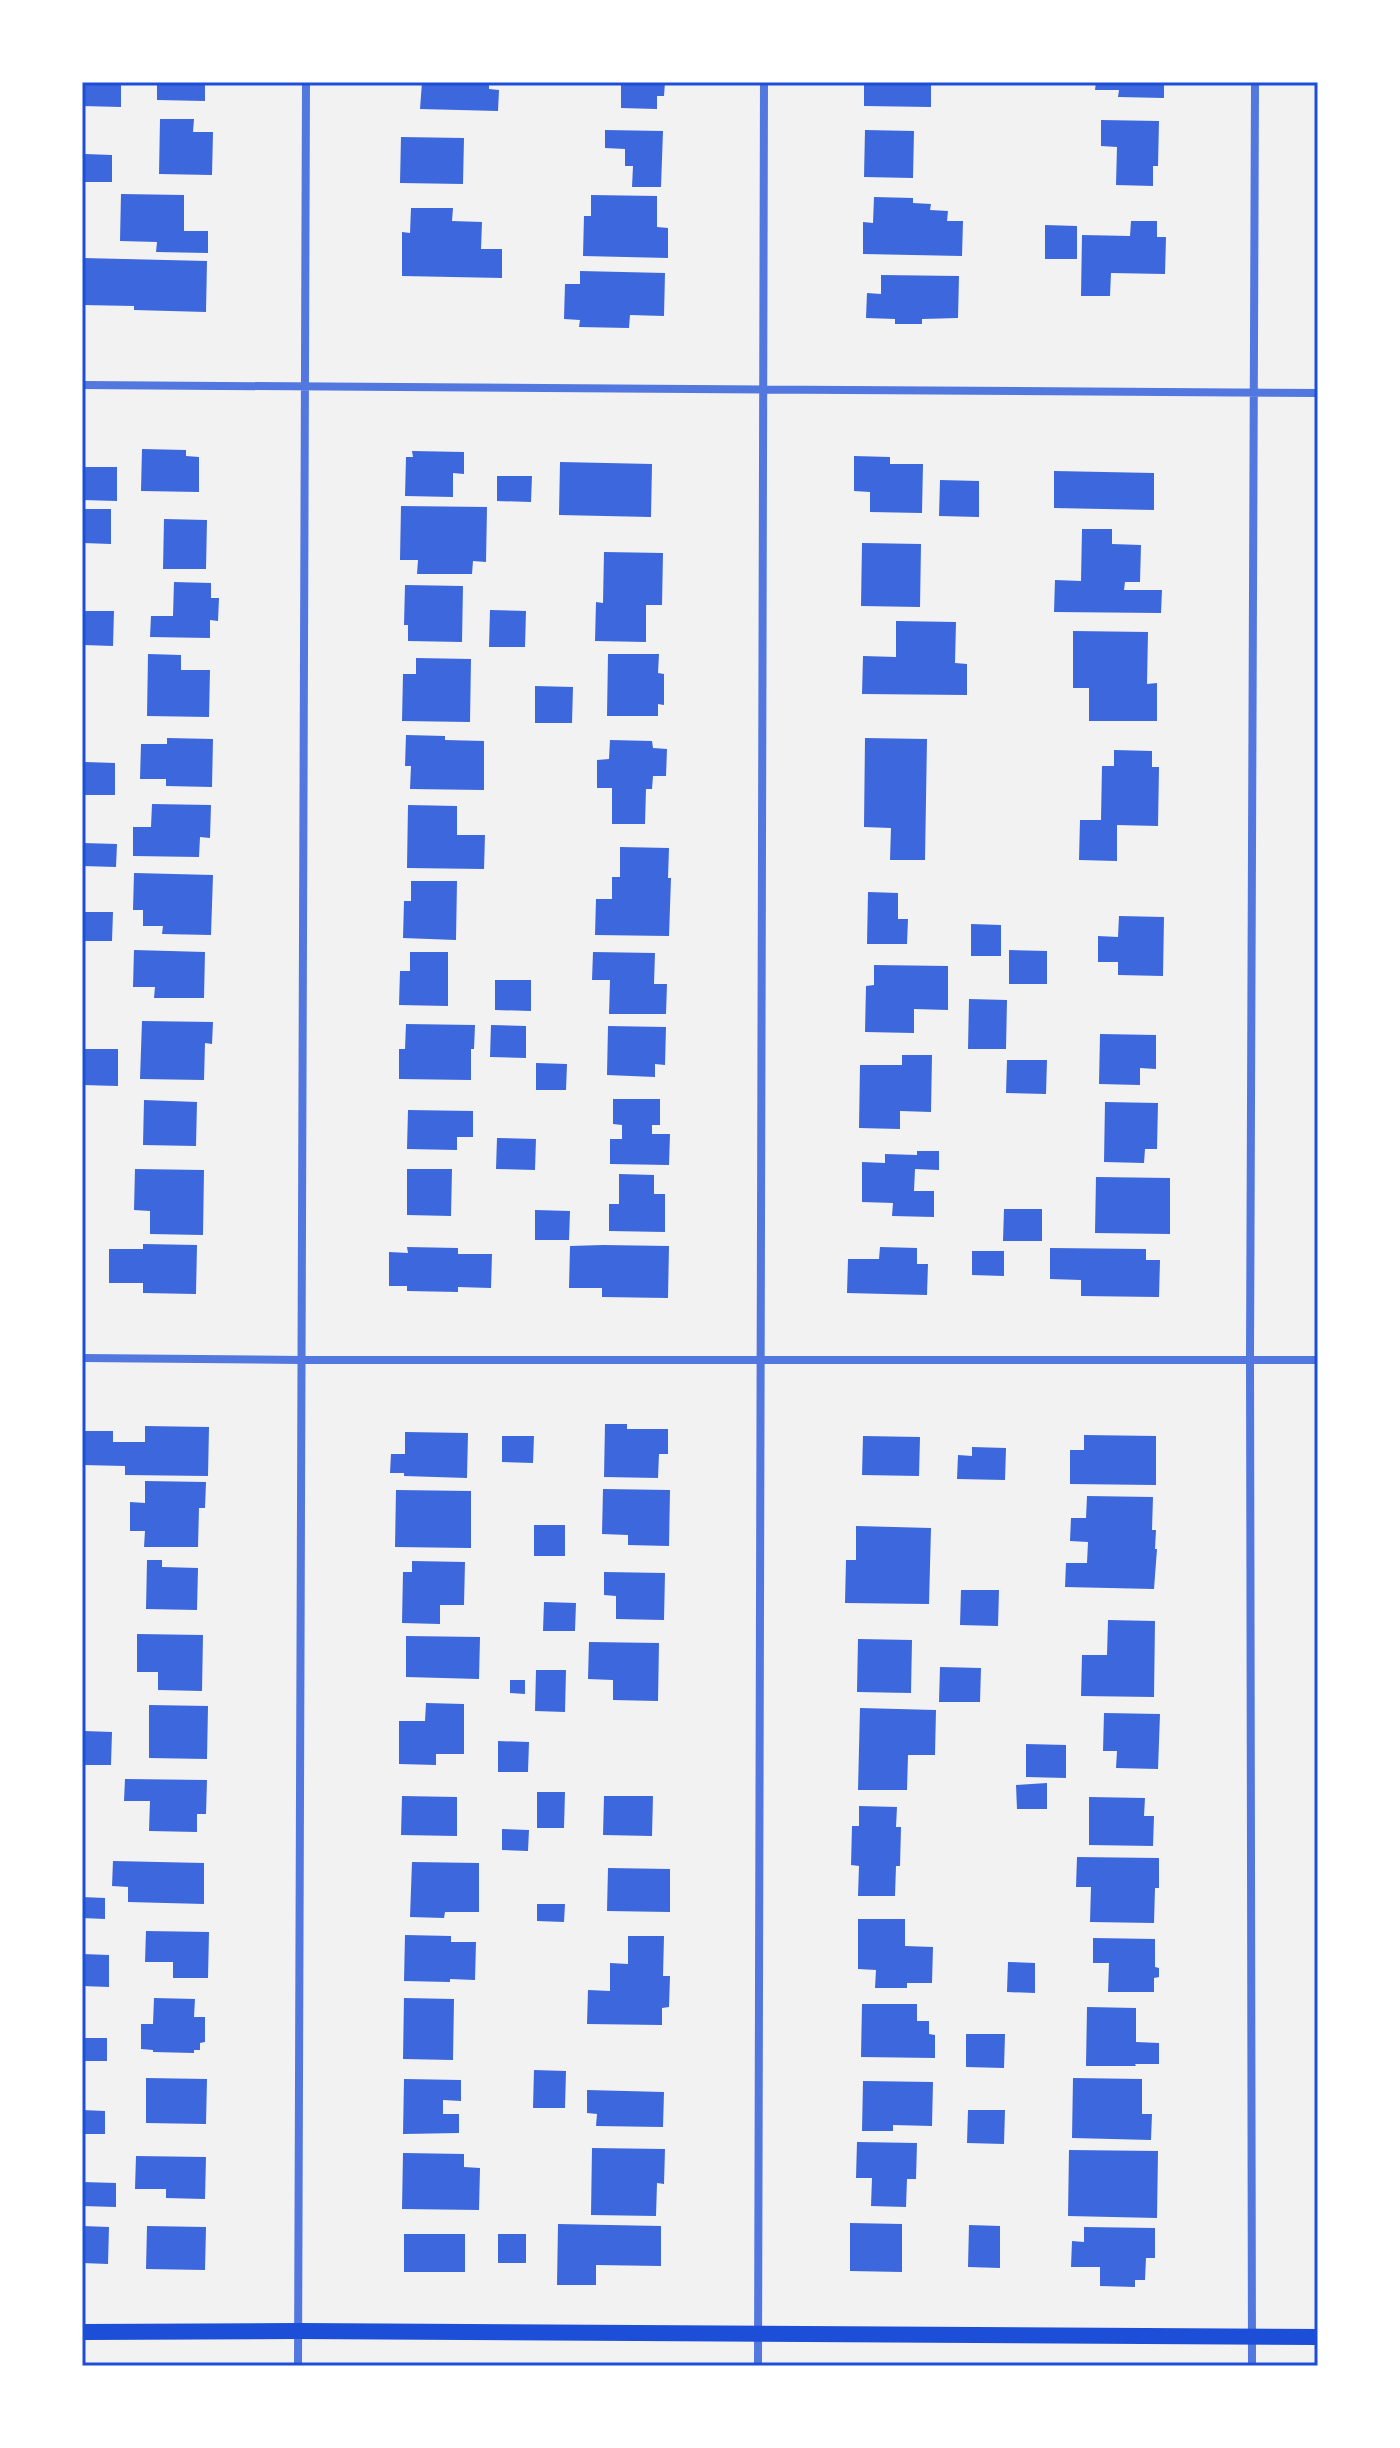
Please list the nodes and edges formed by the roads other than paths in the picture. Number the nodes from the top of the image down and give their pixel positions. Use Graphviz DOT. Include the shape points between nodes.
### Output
graph roads {
  1 [pos="306,82"];
  2 [pos="764,82"];
  3 [pos="1255,82"];
  4 [pos="82,385"];
  5 [pos="305,387"];
  6 [pos="763,390"];
  7 [pos="1255,393"];
  8 [pos="1318,393"];
  9 [pos="82,1358"];
  10 [pos="761,1359"];
  11 [pos="1250,1359"];
  12 [pos="301,1360"];
  13 [pos="1318,1360"];
  14 [pos="298,2331"];
  15 [pos="82,2332"];
  16 [pos="758,2333"];
  17 [pos="1252,2336"];
  18 [pos="1318,2337"];
  19 [pos="298,2366"];
  20 [pos="758,2366"];
  21 [pos="1252,2366"];
  1 -- 5 [label="street"];
  2 -- 6 [label="street"];
  3 -- 7 [label="street"];
  4 -- 5 [label="street"];
  5 -- 6 [label="street"];
  5 -- 12 [label="street"];
  6 -- 7 [label="street"];
  6 -- 10 [label="street"];
  7 -- 8 [label="street"];
  7 -- 11 [label="street"];
  9 -- 12 [label="street"];
  10 -- 11 [label="street"];
  10 -- 12 [label="street"];
  10 -- 16 [label="street"];
  11 -- 13 [label="street"];
  11 -- 17 [label="street"];
  12 -- 14 [label="street"];
  14 -- 15 [label="main road"];
  14 -- 16 [label="main road"];
  14 -- 19 [label="street"];
  16 -- 17 [label="main road"];
  16 -- 20 [label="street"];
  17 -- 18 [label="main road"];
  17 -- 21 [label="street"];
}
